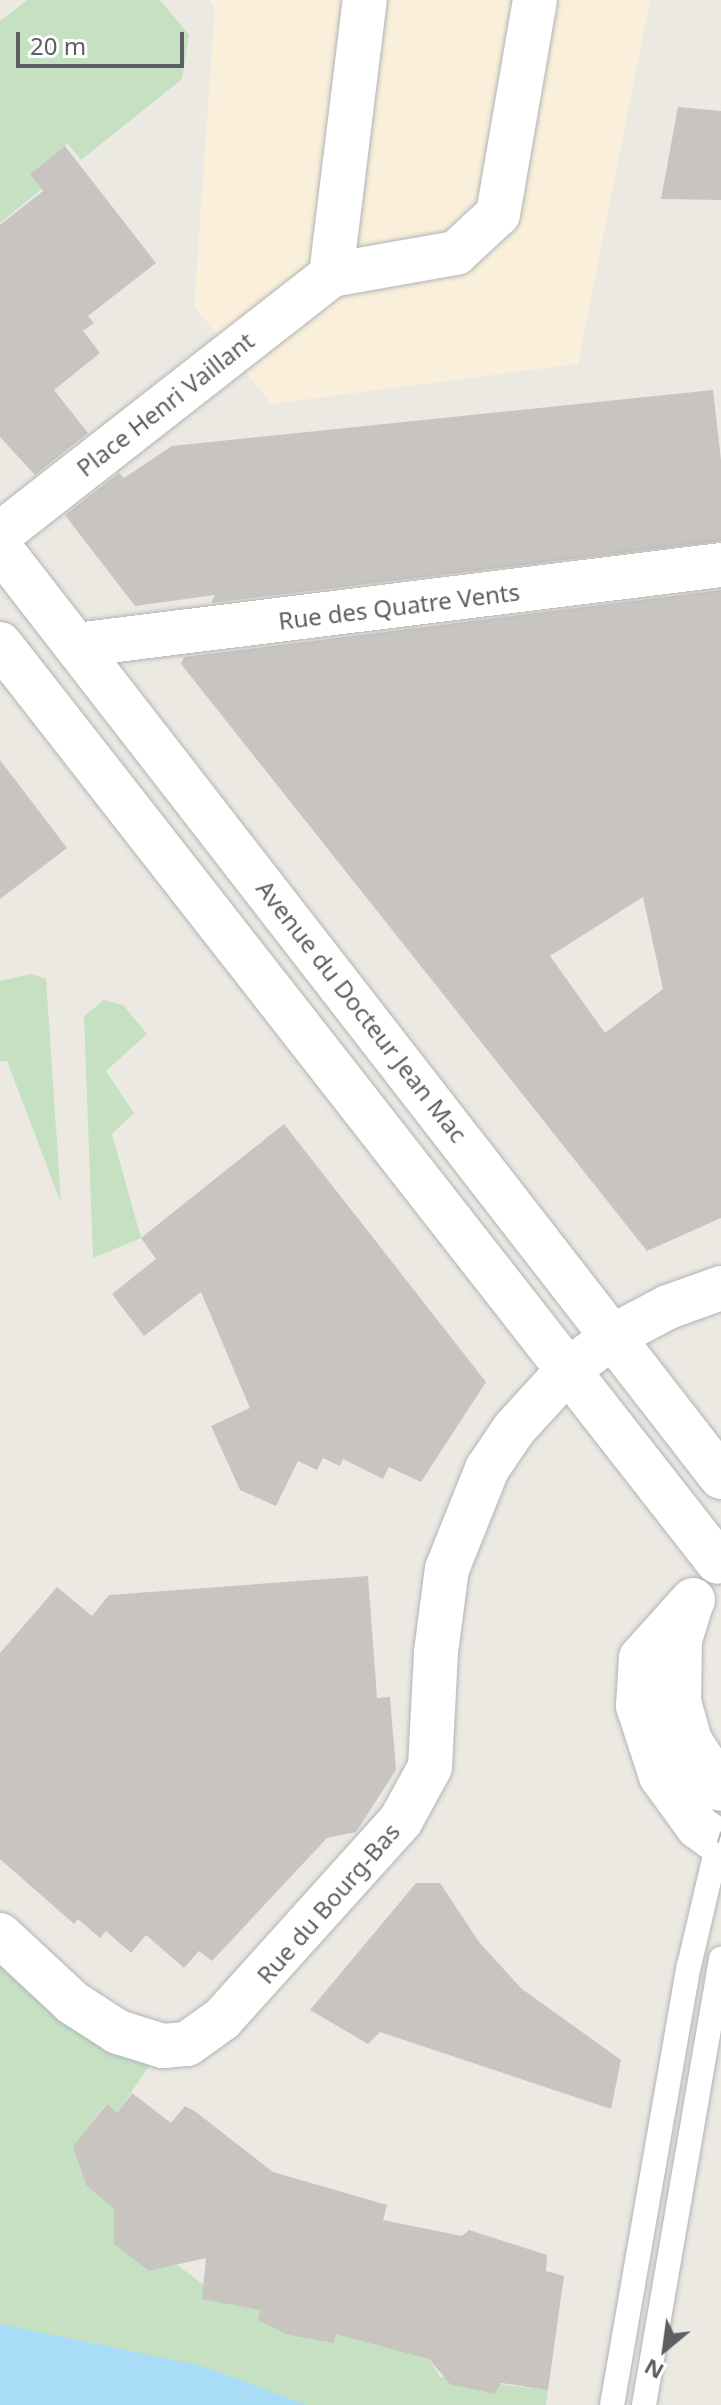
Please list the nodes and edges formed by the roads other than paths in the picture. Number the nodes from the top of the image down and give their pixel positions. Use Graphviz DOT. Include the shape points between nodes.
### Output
graph roads {
  1 [pos="365,0"];
  2 [pos="535,0"];
  3 [pos="331,275"];
  4 [pos="0,534"];
  5 [pos="0,548"];
  6 [pos="721,565"];
  7 [pos="0,644"];
  8 [pos="76,645"];
  9 [pos="721,1288"];
  10 [pos="615,1335"];
  11 [pos="567,1371"];
  12 [pos="721,1477"];
  13 [pos="720,1561"];
  14 [pos="693,1600"];
  15 [pos="721,1789"];
  16 [pos="719,1843"];
  17 [pos="0,1935"];
  18 [pos="721,1959"];
  19 [pos="612,2405"];
  20 [pos="644,2405"];
  1 -- 3 [label="street"];
  2 -- 3 [label="street, Place Henri Vaillant" via="498,214 456,253"];
  3 -- 4 [label="street, Place Henri Vaillant"];
  5 -- 8 [label="street, Avenue du Docteur Jean Mac"];
  6 -- 8 [label="street, Rue des Quatre Vents"];
  7 -- 11 [label="street"];
  8 -- 10 [label="street, Avenue du Docteur Jean Mac"];
  9 -- 10 [label="street, Rue du Bourg-Bas" via="668,1307"];
  10 -- 11 [label="street, Rue du Bourg-Bas"];
  10 -- 12 [label="street, Avenue du Docteur Jean Mac"];
  11 -- 13 [label="street"];
  11 -- 17 [label="street, Rue du Bourg-Bas" via="514,1429 487,1469 459,1530 447,1569 436,1652 430,1767 401,1820 222,2019 187,2044 163,2046 118,2032 73,2003"];
  13 -- 14 [label="street"];
  14 -- 15 [label="street" via="680,1639 679,1702 690,1741"];
  14 -- 16 [label="street" via="641,1658 638,1706 661,1776 698,1827"];
  16 -- 19 [label="lane" via="689,1966"];
  18 -- 20 [label="lane"];
}
